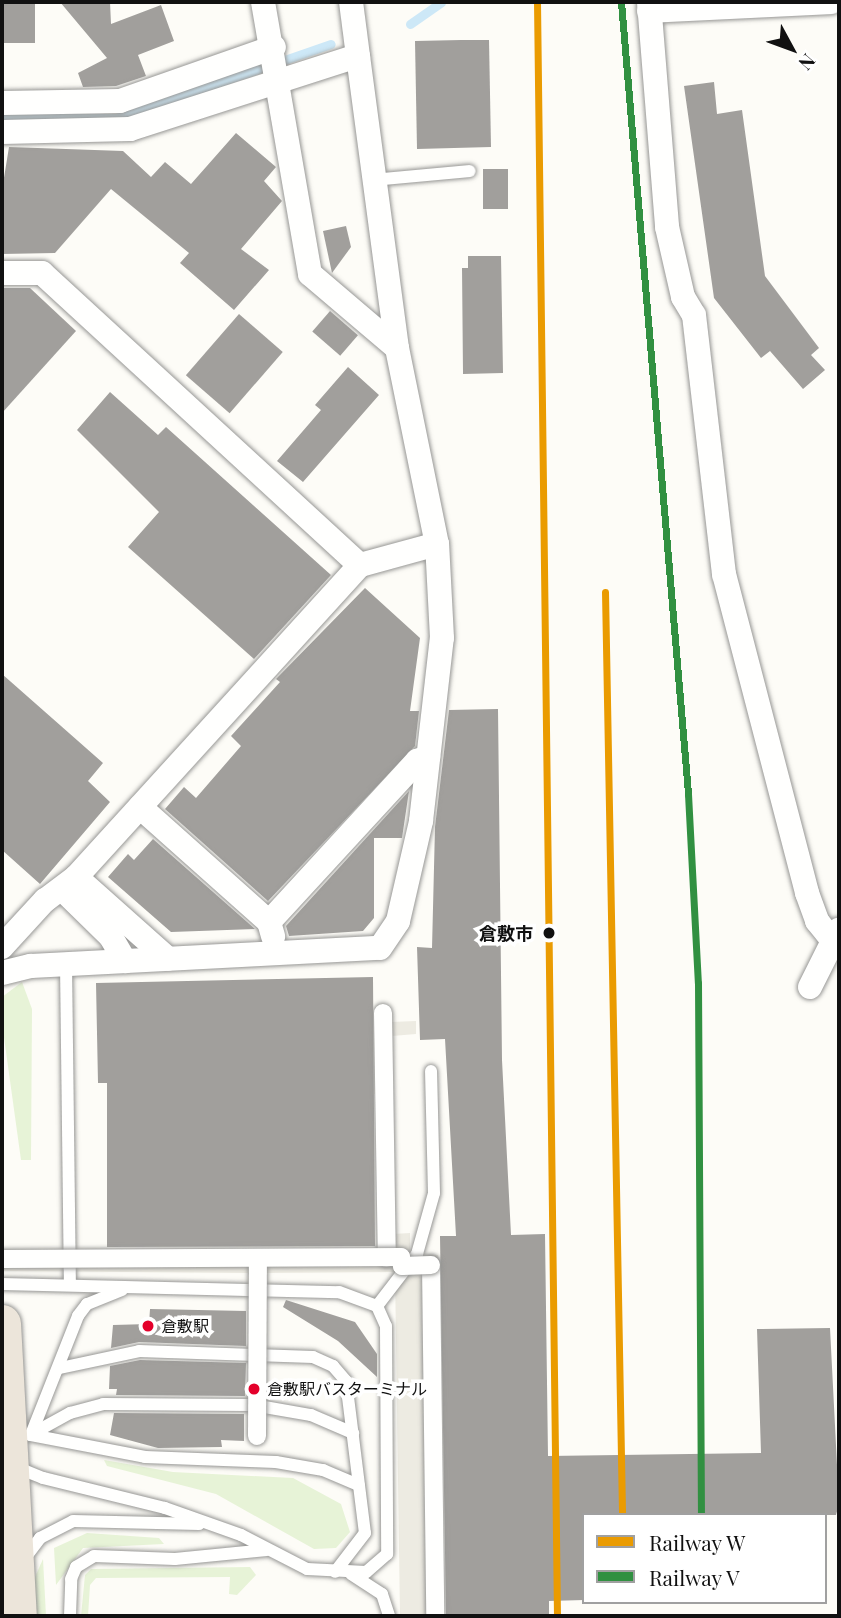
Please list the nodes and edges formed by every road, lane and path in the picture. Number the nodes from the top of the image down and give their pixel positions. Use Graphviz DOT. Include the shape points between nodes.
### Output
graph roads {
  1 [pos="263,2"];
  2 [pos="351,2"];
  3 [pos="831,2"];
  4 [pos="649,6"];
  5 [pos="358,56"];
  6 [pos="276,62"];
  7 [pos="3,103"];
  8 [pos="2,132"];
  9 [pos="470,172"];
  10 [pos="371,180"];
  11 [pos="2,273"];
  12 [pos="397,348"];
  13 [pos="437,544"];
  14 [pos="360,565"];
  15 [pos="428,758"];
  16 [pos="140,807"];
  17 [pos="69,883"];
  18 [pos="269,922"];
  19 [pos="836,935"];
  20 [pos="2,947"];
  21 [pos="278,957"];
  22 [pos="168,959"];
  23 [pos="125,961"];
  24 [pos="66,964"];
  25 [pos="2,974"];
  26 [pos="810,987"];
  27 [pos="383,1013"];
  28 [pos="431,1071"];
  29 [pos="387,1258"];
  30 [pos="2,1259"];
  31 [pos="258,1260"];
  32 [pos="70,1283"];
  33 [pos="2,1284"];
  34 [pos="136,1288"];
  35 [pos="377,1306"];
  36 [pos="2,1324"];
  37 [pos="60,1368"];
  38 [pos="353,1433"];
  39 [pos="257,1436"];
  40 [pos="10,1447"];
  41 [pos="359,1485"];
  42 [pos="206,1524"];
  43 [pos="267,1550"];
  44 [pos="335,1572"];
  45 [pos="351,1574"];
  46 [pos="15,1578"];
  47 [pos="18,1616"];
  48 [pos="70,1616"];
  49 [pos="388,1616"];
  50 [pos="435,1616"];
  1 -- 6 [label="street"];
  2 -- 5 [label="street"];
  3 -- 4 [label="street"];
  4 -- 19 [label="street" via="667,227 683,297 694,315 724,574 807,893 817,920"];
  5 -- 6 [label="street"];
  5 -- 10 [label="street"];
  6 -- 7 [label="street" via="120,101"];
  6 -- 8 [label="street" via="130,129"];
  6 -- 12 [label="street" via="310,274"];
  9 -- 10 [label="lane"];
  10 -- 12 [label="street"];
  11 -- 14 [label="street" via="42,273"];
  12 -- 13 [label="street"];
  13 -- 14 [label="street"];
  13 -- 15 [label="street" via="443,604"];
  14 -- 16 [label="street"];
  15 -- 18 [label="street" via="417,761"];
  15 -- 21 [label="street" via="414,870 389,939 369,953"];
  16 -- 17 [label="street"];
  16 -- 18 [label="street"];
  17 -- 20 [label="street"];
  17 -- 22 [label="street"];
  17 -- 23 [label="street"];
  18 -- 21 [label="street"];
  19 -- 26 [label="street"];
  21 -- 22 [label="street"];
  22 -- 23 [label="street"];
  23 -- 24 [label="street"];
  24 -- 25 [label="street"];
  24 -- 32 [label="lane"];
  27 -- 29 [label="street"];
  28 -- 35 [label="lane" via="435,1192 416,1254"];
  29 -- 31 [label="street, bridge"];
  29 -- 50 [label="street, bridge" via="401,1257 402,1266 431,1265 438,1493"];
  30 -- 31 [label="street, bridge"];
  31 -- 39 [label="street, bridge"];
  32 -- 33 [label="lane"];
  32 -- 34 [label="lane"];
  34 -- 35 [label="lane" via="339,1292"];
  34 -- 37 [label="lane" via="87,1304"];
  35 -- 45 [label="lane" via="386,1326 390,1538 378,1566"];
  36 -- 40 [label="highway"];
  37 -- 38 [label="lane" via="139,1351 313,1357 333,1366 346,1381"];
  37 -- 40 [label="lane"];
  38 -- 40 [label="lane" via="311,1415 253,1405 103,1404 70,1413"];
  38 -- 41 [label="lane"];
  40 -- 41 [label="lane" via="276,1462 323,1470"];
  40 -- 42 [label="lane" via="43,1478"];
  40 -- 46 [label="highway"];
  41 -- 44 [label="lane" via="365,1533"];
  42 -- 43 [label="lane"];
  42 -- 46 [label="lane" via="73,1521 40,1538"];
  43 -- 44 [label="lane" via="307,1569"];
  43 -- 48 [label="lane" via="175,1559 94,1556 76,1567 71,1579"];
  44 -- 45 [label="lane"];
  45 -- 49 [label="lane" via="382,1594"];
  46 -- 47 [label="highway"];
}
